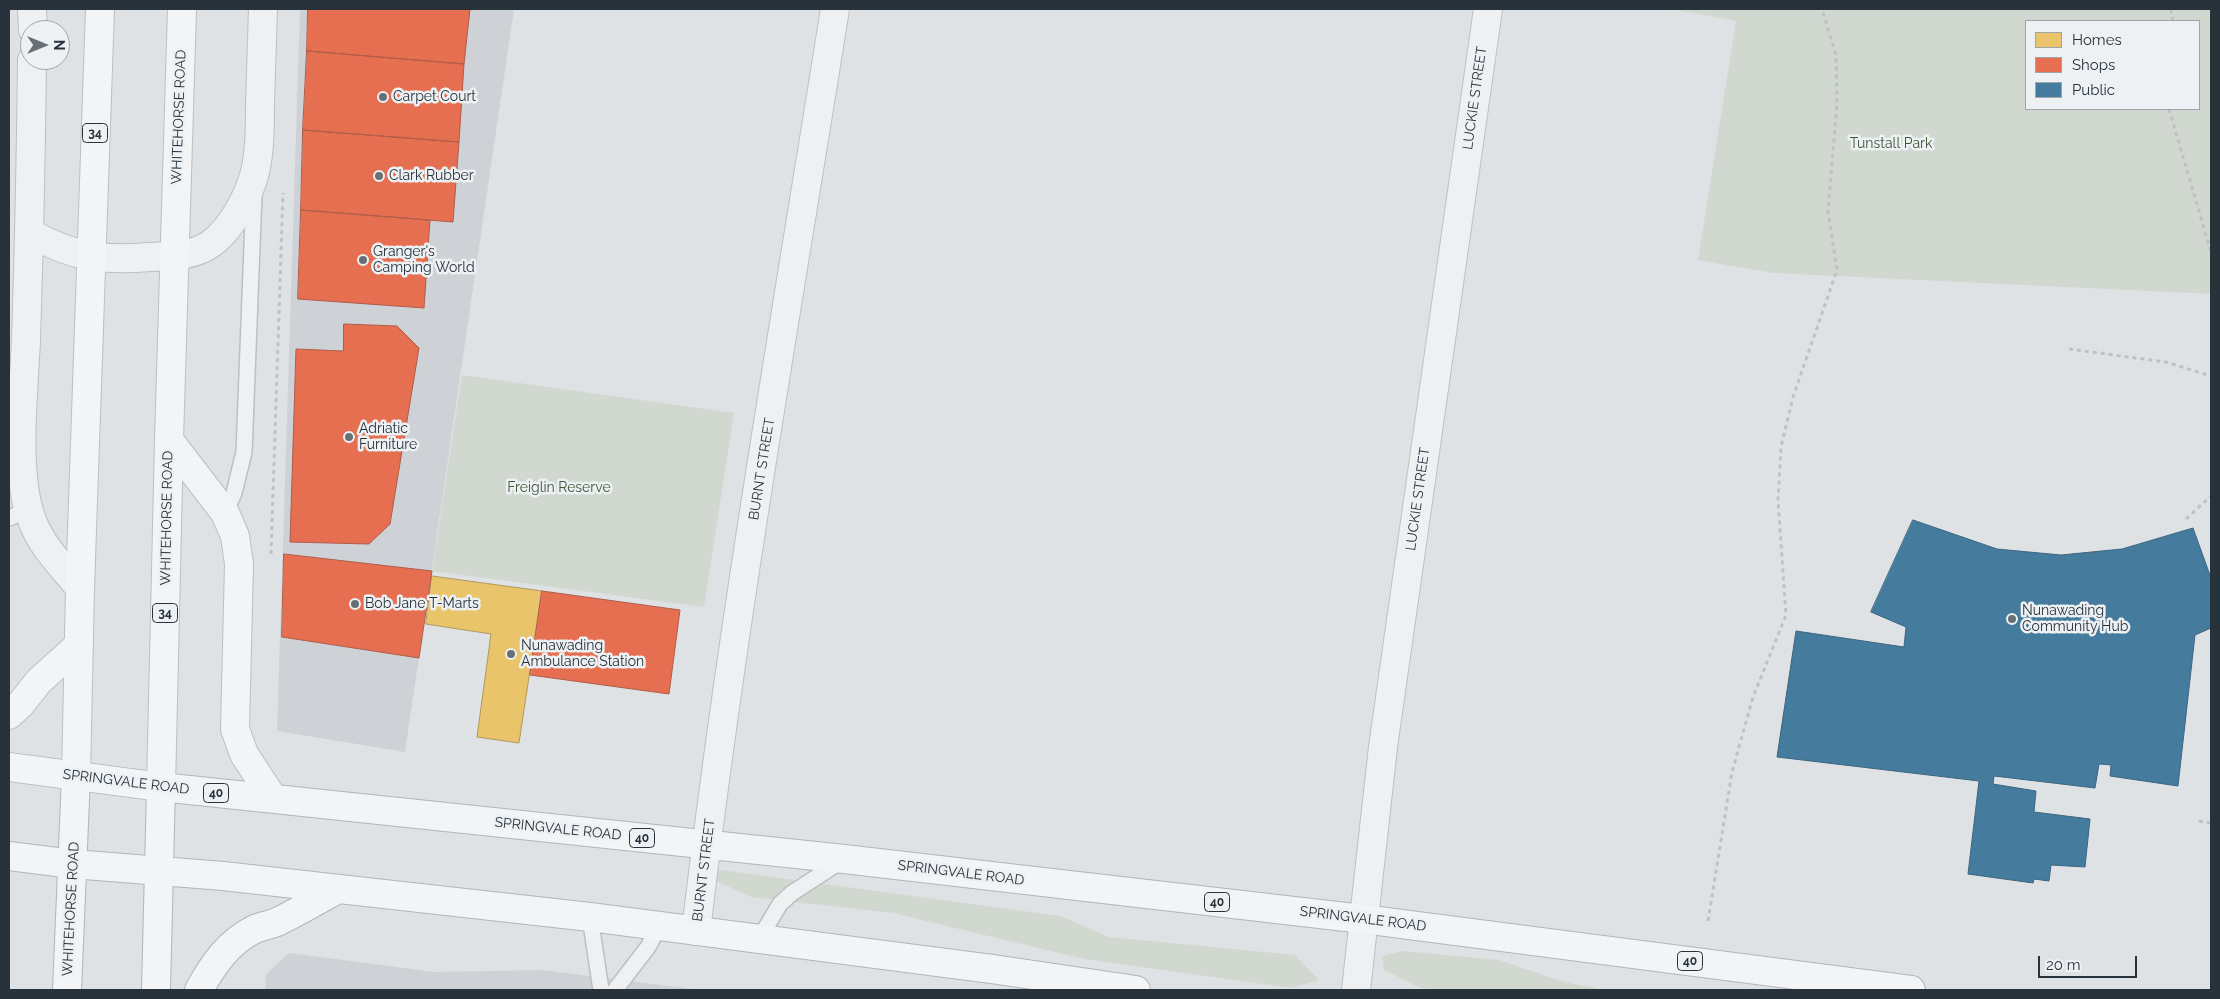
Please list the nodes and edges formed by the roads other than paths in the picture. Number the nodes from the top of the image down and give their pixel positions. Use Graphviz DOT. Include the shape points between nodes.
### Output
graph roads {
  1 [pos="100,9"];
  2 [pos="182,9"];
  3 [pos="263,9"];
  4 [pos="835,9"];
  5 [pos="1488,9"];
  6 [pos="32,70"];
  7 [pos="254,172"];
  8 [pos="30,233"];
  9 [pos="174,256"];
  10 [pos="91,257"];
  11 [pos="168,440"];
  12 [pos="225,513"];
  13 [pos="19,514"];
  14 [pos="80,588"];
  15 [pos="79,645"];
  16 [pos="9,715"];
  17 [pos="9,767"];
  18 [pos="76,776"];
  19 [pos="161,787"];
  20 [pos="272,797"];
  21 [pos="706,845"];
  22 [pos="9,856"];
  23 [pos="844,859"];
  24 [pos="73,864"];
  25 [pos="159,870"];
  26 [pos="338,889"];
  27 [pos="590,917"];
  28 [pos="1364,919"];
  29 [pos="659,926"];
  30 [pos="696,931"];
  31 [pos="759,939"];
  32 [pos="1793,983"];
  33 [pos="67,990"];
  34 [pos="156,990"];
  35 [pos="198,990"];
  36 [pos="601,990"];
  37 [pos="615,990"];
  38 [pos="1136,990"];
  39 [pos="1356,990"];
  40 [pos="1911,990"];
  1 -- 10 [label="main road, WHITEHORSE ROAD / 34"];
  2 -- 9 [label="main road, WHITEHORSE ROAD / 34"];
  3 -- 7 [label="street" via="260,127"];
  4 -- 21 [label="street, BURNT STREET" via="737,627"];
  5 -- 28 [label="street, LUCKIE STREET" via="1383,747"];
  6 -- 8 [label="street"];
  7 -- 9 [label="street" via="244,200 222,235 200,250"];
  7 -- 12 [label="lane" via="244,445 236,486"];
  8 -- 10 [label="street" via="58,248"];
  8 -- 13 [label="street" via="22,442 24,487"];
  9 -- 10 [label="street" via="133,259"];
  9 -- 11 [label="main road, WHITEHORSE ROAD / 34"];
  10 -- 14 [label="main road, WHITEHORSE ROAD / 34"];
  11 -- 12 [label="main road"];
  11 -- 19 [label="main road, WHITEHORSE ROAD / 34"];
  12 -- 20 [label="main road" via="235,536 239,564 235,729 244,754"];
  13 -- 14 [label="street" via="32,521 44,544"];
  14 -- 15 [label="main road, WHITEHORSE ROAD / 34"];
  15 -- 16 [label="main road"];
  15 -- 18 [label="main road, WHITEHORSE ROAD / 34"];
  17 -- 18 [label="main road, SPRINGVALE ROAD / 40"];
  18 -- 19 [label="main road, SPRINGVALE ROAD / 40"];
  18 -- 24 [label="main road, WHITEHORSE ROAD / 34"];
  19 -- 20 [label="main road, SPRINGVALE ROAD / 40"];
  19 -- 25 [label="main road, WHITEHORSE ROAD / 34"];
  20 -- 21 [label="main road, SPRINGVALE ROAD / 40"];
  21 -- 23 [label="main road, SPRINGVALE ROAD / 40"];
  21 -- 30 [label="street, BURNT STREET"];
  22 -- 24 [label="main road"];
  23 -- 28 [label="main road, SPRINGVALE ROAD / 40"];
  23 -- 31 [label="lane" via="780,904"];
  24 -- 25 [label="main road"];
  24 -- 33 [label="main road, WHITEHORSE ROAD / 34"];
  25 -- 26 [label="main road"];
  25 -- 34 [label="main road, WHITEHORSE ROAD / 34"];
  26 -- 27 [label="main road"];
  26 -- 35 [label="main road" via="240,938 225,950"];
  27 -- 29 [label="main road"];
  27 -- 36 [label="lane"];
  28 -- 32 [label="main road, SPRINGVALE ROAD / 40"];
  28 -- 39 [label="street, LUCKIE STREET"];
  29 -- 30 [label="main road"];
  29 -- 37 [label="lane" via="648,947"];
  30 -- 31 [label="main road"];
  31 -- 38 [label="main road"];
  32 -- 40 [label="main road, SPRINGVALE ROAD / 40"];
}
